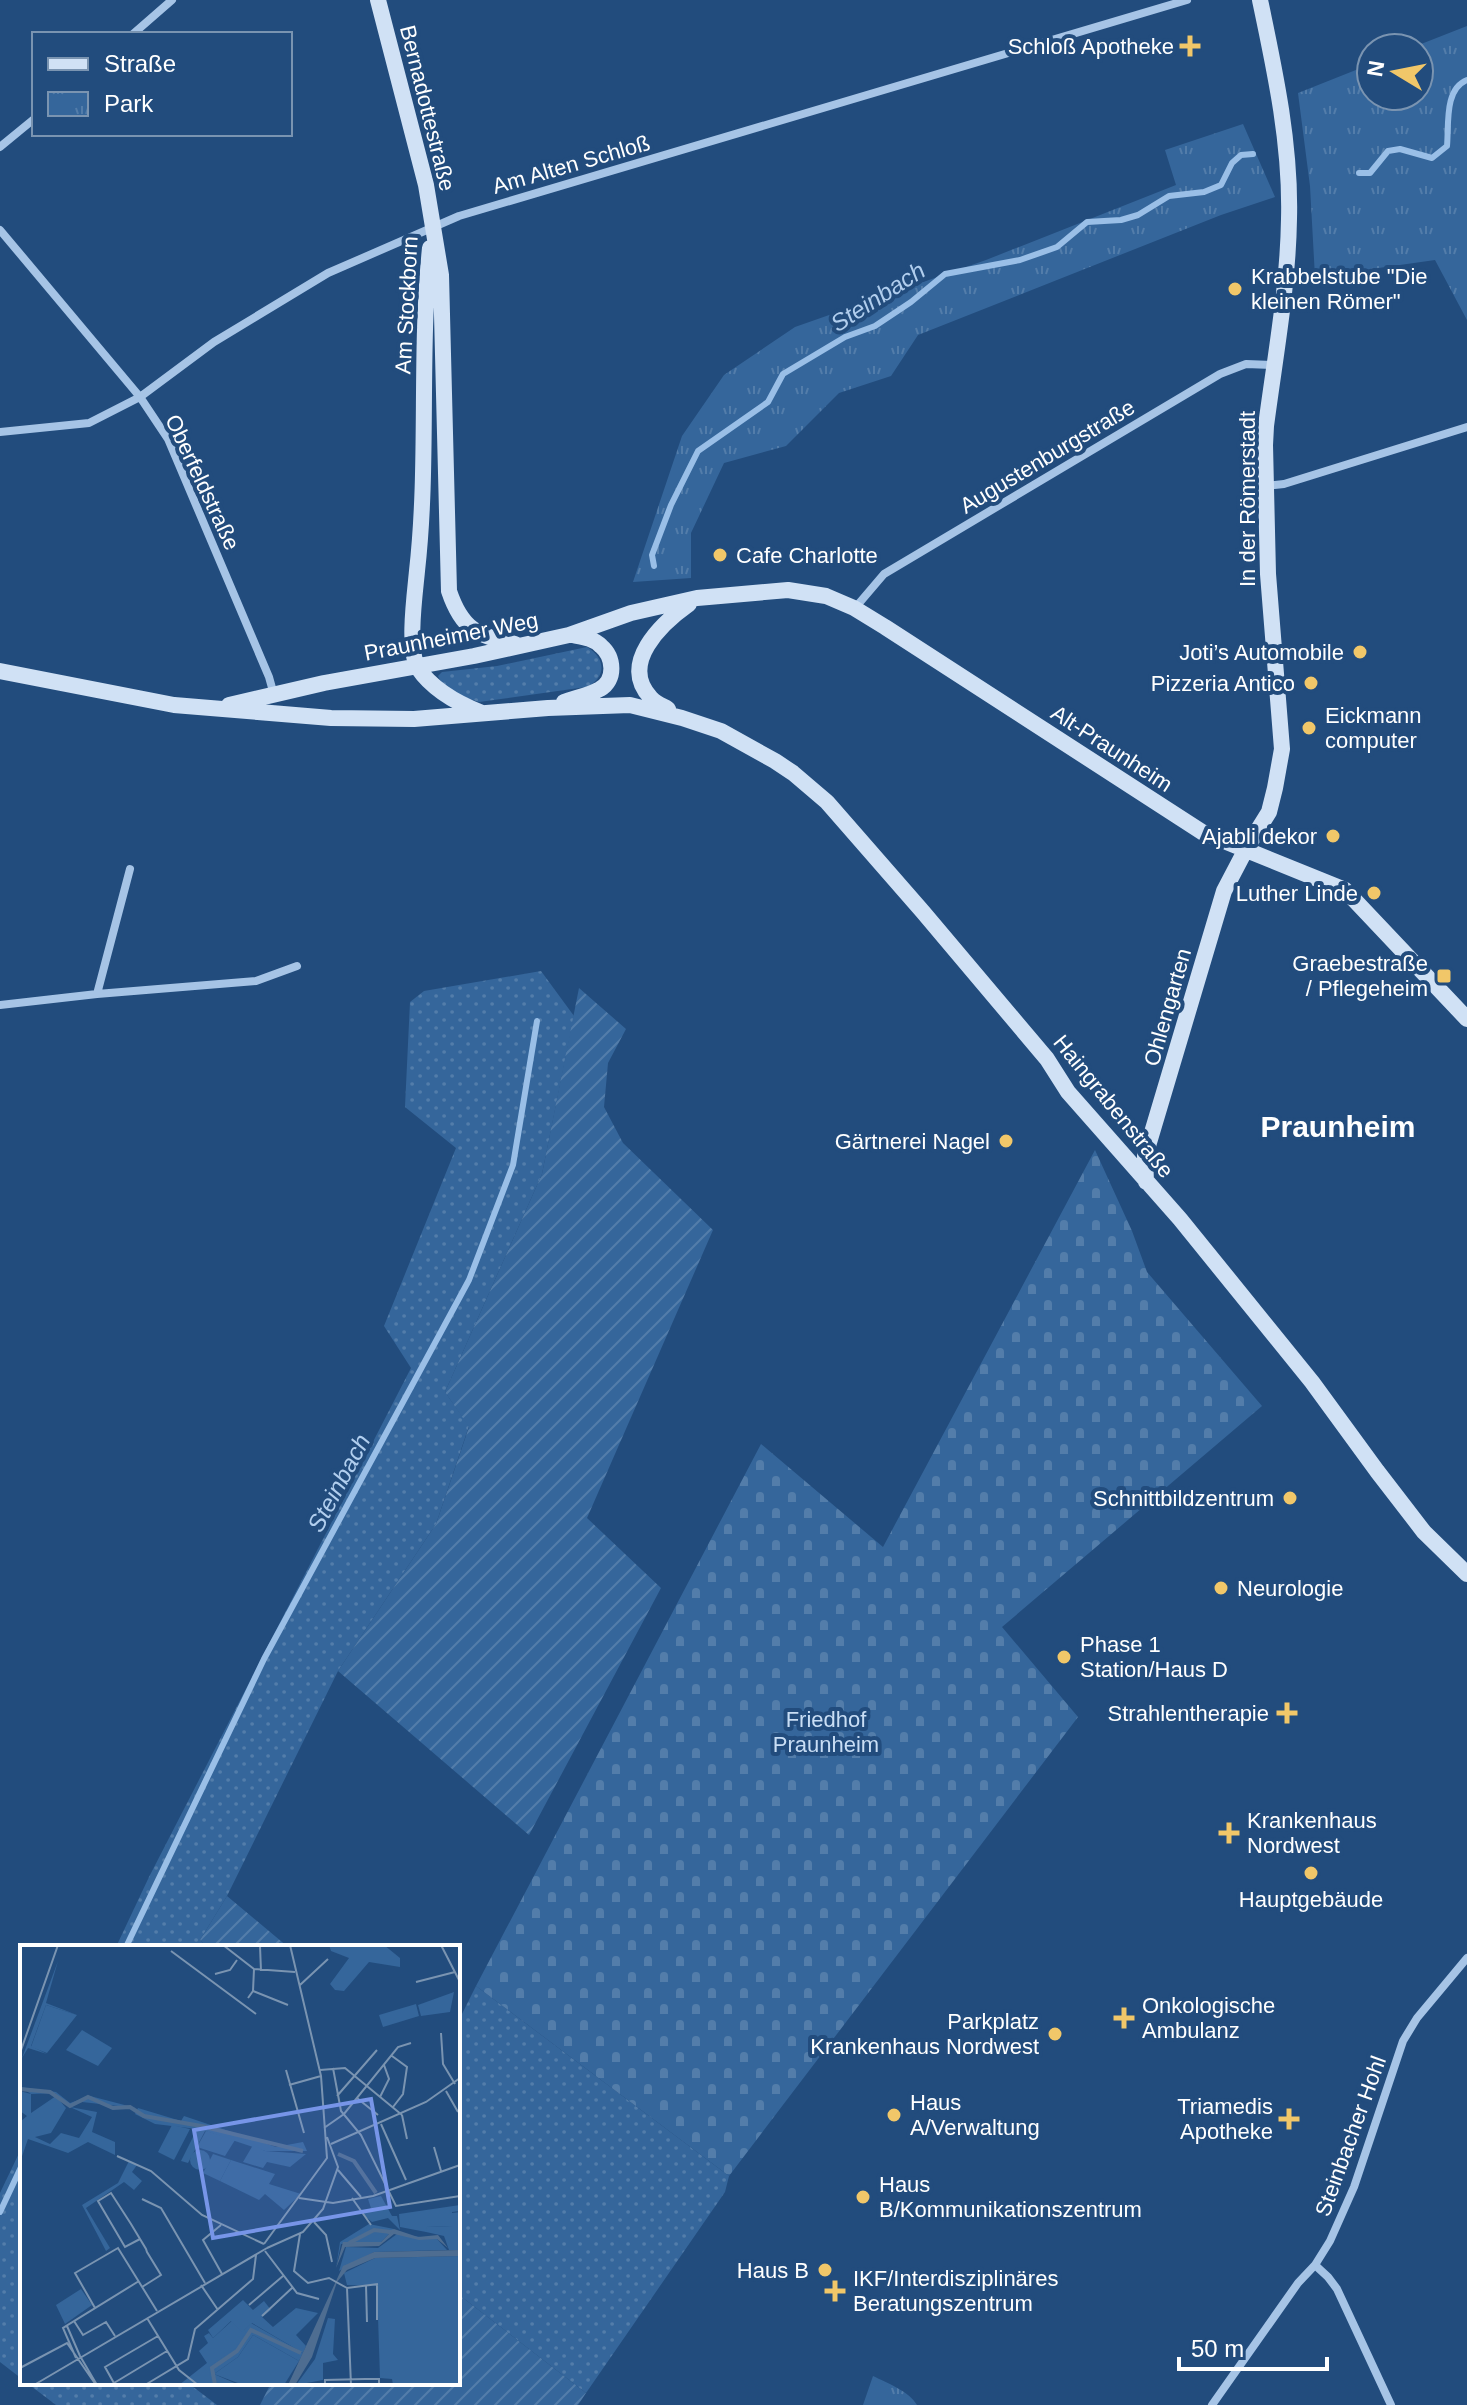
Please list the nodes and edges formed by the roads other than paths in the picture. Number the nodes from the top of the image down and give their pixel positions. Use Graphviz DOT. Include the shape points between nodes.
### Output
graph roads {
  1 [pos="172,0"];
  2 [pos="378,0"];
  3 [pos="1187,0"];
  4 [pos="1260,0"];
  5 [pos="135,32"];
  6 [pos="32,121"];
  7 [pos="0,147"];
  8 [pos="433,226"];
  9 [pos="0,230"];
  10 [pos="1274,365"];
  11 [pos="140,397"];
  12 [pos="1467,427"];
  13 [pos="0,432"];
  14 [pos="1265,487"];
  15 [pos="697,598"];
  16 [pos="854,608"];
  17 [pos="569,635"];
  18 [pos="521,645"];
  19 [pos="417,666"];
  20 [pos="0,671"];
  21 [pos="274,696"];
  22 [pos="548,708"];
  23 [pos="211,709"];
  24 [pos="487,715"];
  25 [pos="682,718"];
  26 [pos="1246,849"];
  27 [pos="130,869"];
  28 [pos="297,966"];
  29 [pos="97,994"];
  30 [pos="0,1005"];
  31 [pos="1467,1019"];
  32 [pos="1146,1182"];
  33 [pos="1467,1574"];
  34 [pos="1467,1958"];
  35 [pos="1315,2265"];
  36 [pos="1212,2405"];
  37 [pos="1391,2405"];
  1 -- 5 [label="street"];
  2 -- 8 [label="main road, Bernadottestraße"];
  3 -- 8 [label="street, Am Alten Schloß"];
  4 -- 10 [label="main road, In der Römerstadt" via="1277,81 1290,202"];
  6 -- 7 [label="street"];
  8 -- 11 [label="street, Am Alten Schloß" via="328,273 214,342"];
  8 -- 18 [label="main road, Am Stockborn" via="441,275 449,591 465,624 485,636"];
  8 -- 19 [label="main road, Am Stockborn" via="423,352 422,528 413,614"];
  9 -- 11 [label="street, Oberfeldstraße"];
  10 -- 14 [label="main road, In der Römerstadt"];
  10 -- 16 [label="street, Augustenburgstraße" via="1246,364 1220,374 884,574"];
  11 -- 13 [label="street, Am Alten Schloß" via="89,423"];
  11 -- 21 [label="street, Oberfeldstraße" via="168,439"];
  12 -- 14 [label="street"];
  14 -- 26 [label="main road, In der Römerstadt" via="1282,749 1269,812"];
  15 -- 16 [label="main road, Alt-Praunheim" via="788,590 826,596"];
  15 -- 17 [label="main road, Praunheimer Weg"];
  15 -- 25 [label="main road" via="655,633 642,655 641,681 652,699"];
  16 -- 26 [label="main road, Alt-Praunheim" via="1202,832"];
  17 -- 18 [label="main road, Praunheimer Weg"];
  17 -- 22 [label="main road" via="600,644 612,673 601,689"];
  18 -- 19 [label="main road, Praunheimer Weg"];
  19 -- 21 [label="main road, Praunheimer Weg"];
  19 -- 24 [label="main road" via="444,694"];
  20 -- 23 [label="main road, Praunheimer Weg"];
  21 -- 23 [label="main road, Praunheimer Weg"];
  22 -- 24 [label="main road, Praunheimer Weg"];
  22 -- 25 [label="main road, Praunheimer Weg" via="630,705"];
  23 -- 24 [label="main road, Praunheimer Weg" via="357,719"];
  25 -- 32 [label="main road, Haingrabenstraße" via="757,750 827,802"];
  26 -- 31 [label="main road, Alt-Praunheim" via="1345,890"];
  26 -- 32 [label="main road, Ohlengarten" via="1224,891 1145,1156"];
  27 -- 29 [label="street"];
  28 -- 29 [label="street" via="256,981"];
  29 -- 30 [label="street"];
  32 -- 33 [label="main road, Haingrabenstraße" via="1312,1382 1424,1532"];
  34 -- 35 [label="street, Steinbacher Hohl" via="1403,2041 1354,2187"];
  35 -- 36 [label="street, Steinbacher Hohl"];
  35 -- 37 [label="street" via="1337,2289"];
}
